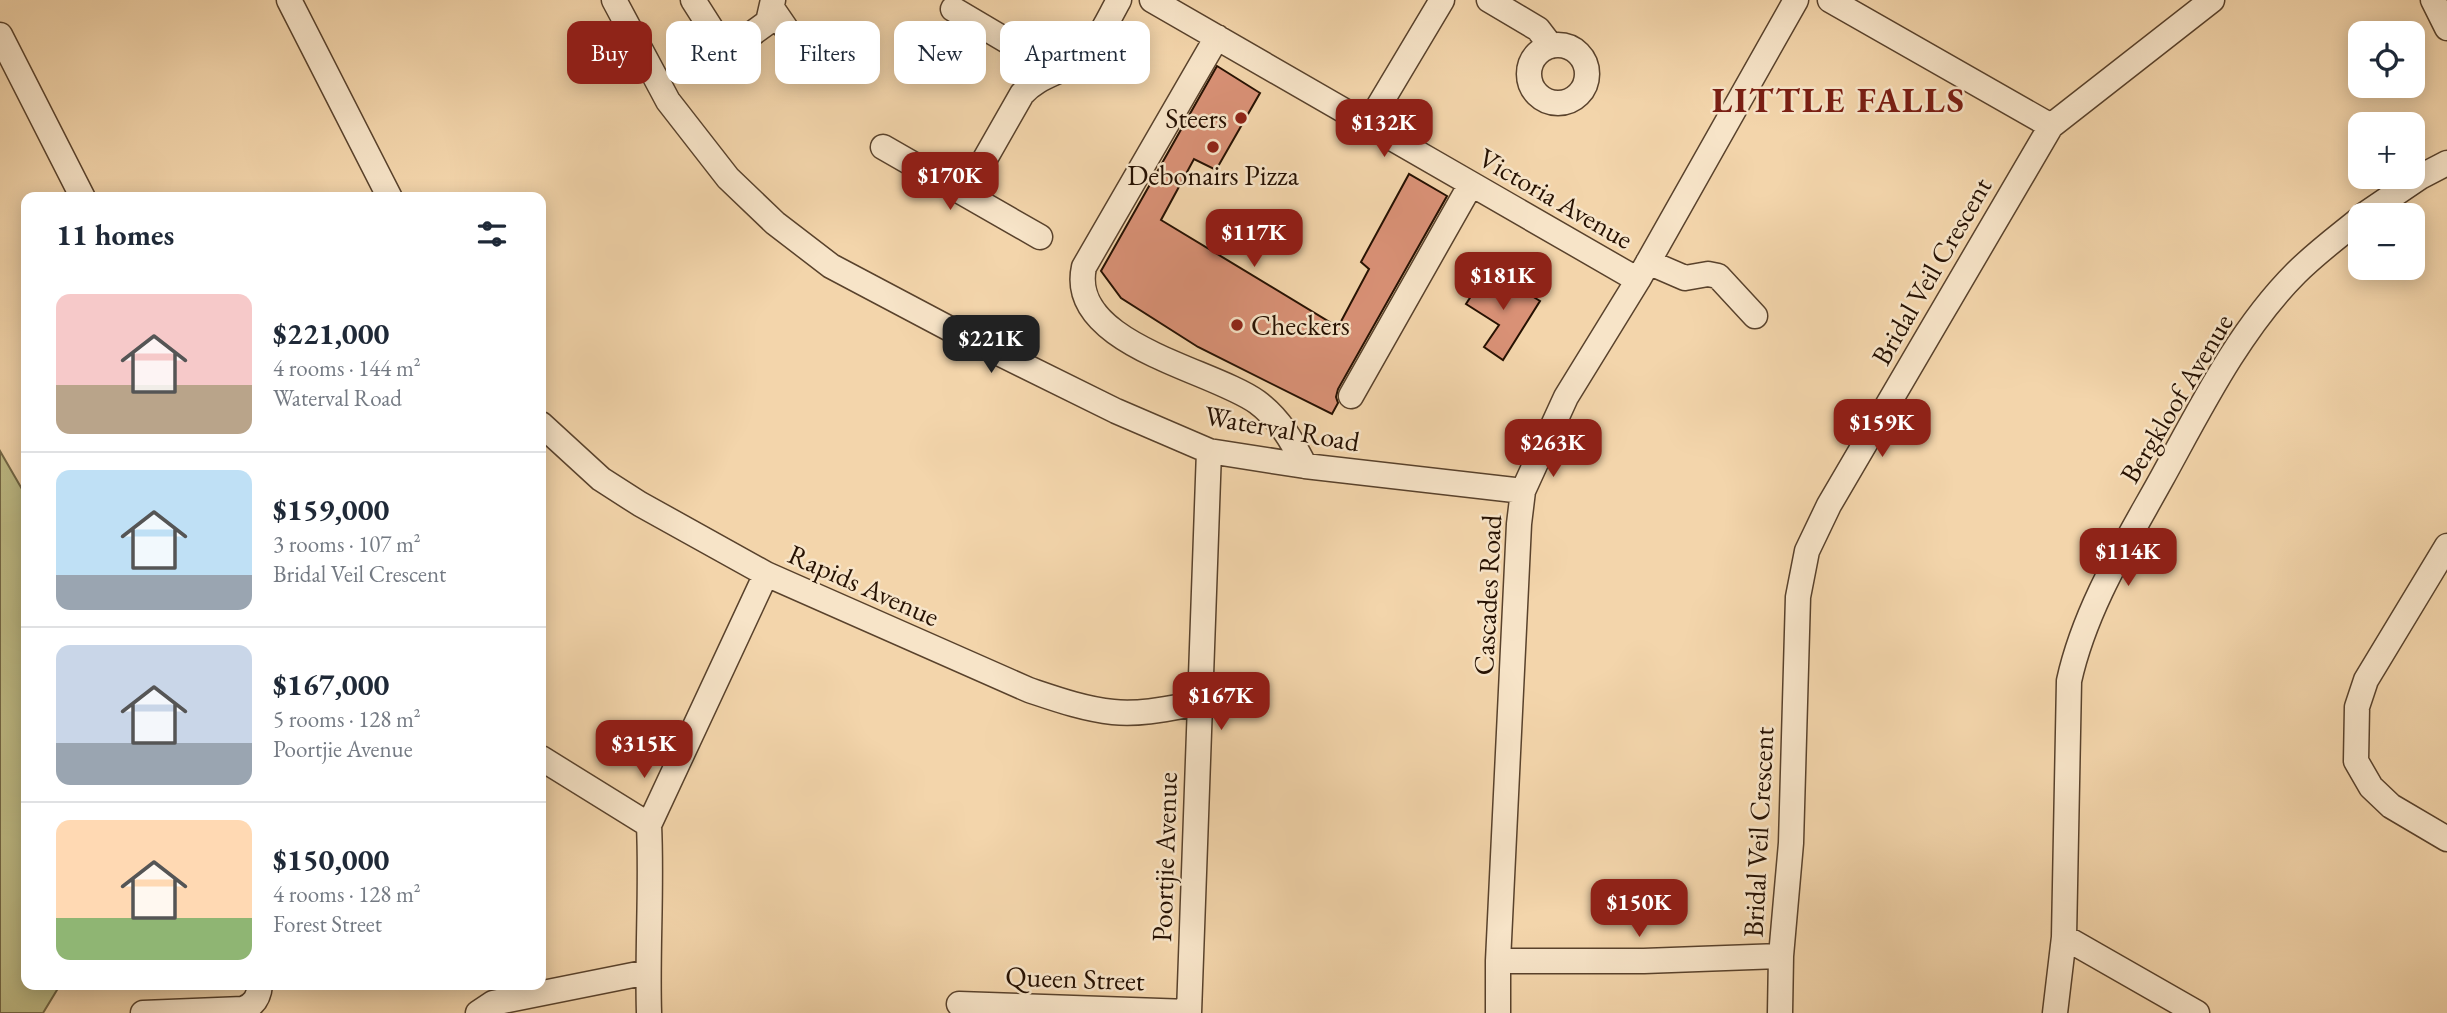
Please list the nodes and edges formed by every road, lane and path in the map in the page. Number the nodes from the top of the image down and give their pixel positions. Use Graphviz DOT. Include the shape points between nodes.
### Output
graph roads {
  1 [pos="289,0"];
  2 [pos="614,0"];
  3 [pos="692,0"];
  4 [pos="1119,0"];
  5 [pos="1152,0"];
  6 [pos="1442,0"];
  7 [pos="1489,0"];
  8 [pos="1796,0"];
  9 [pos="1829,0"];
  10 [pos="2212,0"];
  11 [pos="2433,0"];
  12 [pos="773,4"];
  13 [pos="1179,7"];
  14 [pos="953,9"];
  15 [pos="784,21"];
  16 [pos="1107,21"];
  17 [pos="2447,28"];
  18 [pos="0,35"];
  19 [pos="1000,37"];
  20 [pos="1217,37"];
  21 [pos="1551,46"];
  22 [pos="1033,84"];
  23 [pos="1368,124"];
  24 [pos="2051,126"];
  25 [pos="883,147"];
  26 [pos="2447,163"];
  27 [pos="1471,184"];
  28 [pos="80,192"];
  29 [pos="387,192"];
  30 [pos="965,194"];
  31 [pos="2381,203"];
  32 [pos="2348,228"];
  33 [pos="1041,237"];
  34 [pos="1643,271"];
  35 [pos="1755,316"];
  36 [pos="1350,396"];
  37 [pos="546,429"];
  38 [pos="1209,450"];
  39 [pos="1305,466"];
  40 [pos="1523,491"];
  41 [pos="2447,545"];
  42 [pos="766,574"];
  43 [pos="1199,704"];
  44 [pos="546,761"];
  45 [pos="649,825"];
  46 [pos="2447,839"];
  47 [pos="2064,937"];
  48 [pos="1781,956"];
  49 [pos="1498,961"];
  50 [pos="648,972"];
  51 [pos="259,990"];
  52 [pos="959,1003"];
  53 [pos="1189,1012"];
  54 [pos="143,1013"];
  55 [pos="478,1013"];
  56 [pos="649,1013"];
  57 [pos="1498,1013"];
  58 [pos="1780,1013"];
  59 [pos="2056,1013"];
  60 [pos="2197,1013"];
  1 -- 29 [label="street"];
  2 -- 38 [label="street, Waterval Road" via="668,101 728,178 775,223 831,266 1104,405"];
  3 -- 12 [label="street" via="721,44 731,49 768,22"];
  4 -- 16 [label="street"];
  5 -- 13 [label="street, Victoria Avenue"];
  6 -- 23 [label="street"];
  7 -- 21 [label="street" via="1538,29"];
  8 -- 34 [label="street, Cascades Road"];
  9 -- 24 [label="street"];
  10 -- 24 [label="street, Bridal Veil Crescent"];
  11 -- 17 [label="street"];
  12 -- 15 [label="street"];
  13 -- 20 [label="street, Victoria Avenue"];
  14 -- 19 [label="street"];
  18 -- 28 [label="street"];
  20 -- 23 [label="street, Victoria Avenue"];
  20 -- 39 [label="street" via="1081,278 1097,317 1137,347 1256,401 1289,434"];
  22 -- 30 [label="street"];
  23 -- 27 [label="street, Victoria Avenue"];
  24 -- 48 [label="street, Bridal Veil Crescent" via="1829,505 1807,551 1798,597 1791,842"];
  25 -- 30 [label="street"];
  26 -- 31 [label="street, Bergkloof Avenue"];
  27 -- 34 [label="street, Victoria Avenue"];
  27 -- 36 [label="street"];
  30 -- 33 [label="street"];
  32 -- 47 [label="street, Bergkloof Avenue" via="2296,273 2214,383 2109,575 2076,648 2069,681"];
  34 -- 35 [label="street, Victoria Avenue" via="1685,278 1718,276"];
  34 -- 40 [label="street, Cascades Road" via="1566,397"];
  37 -- 42 [label="street, Rapids Avenue" via="601,479"];
  38 -- 39 [label="street, Waterval Road"];
  38 -- 43 [label="street, Poortjie Avenue"];
  39 -- 40 [label="street, Waterval Road"];
  40 -- 49 [label="street, Cascades Road"];
  41 -- 46 [label="street" via="2366,680 2357,707 2356,761 2371,787 2390,806"];
  42 -- 43 [label="street, Rapids Avenue" via="1028,690 1069,703 1114,712"];
  42 -- 45 [label="street"];
  43 -- 53 [label="street, Poortjie Avenue"];
  44 -- 45 [label="street"];
  45 -- 50 [label="street"];
  47 -- 59 [label="street, Bergkloof Avenue"];
  47 -- 60 [label="street"];
  48 -- 49 [label="street"];
  48 -- 58 [label="street, Bridal Veil Crescent"];
  49 -- 57 [label="street, Cascades Road"];
  50 -- 55 [label="street" via="492,1003"];
  50 -- 56 [label="street"];
  51 -- 54 [label="street" via="257,999 243,1009"];
  52 -- 53 [label="street, Queen Street"];
}
